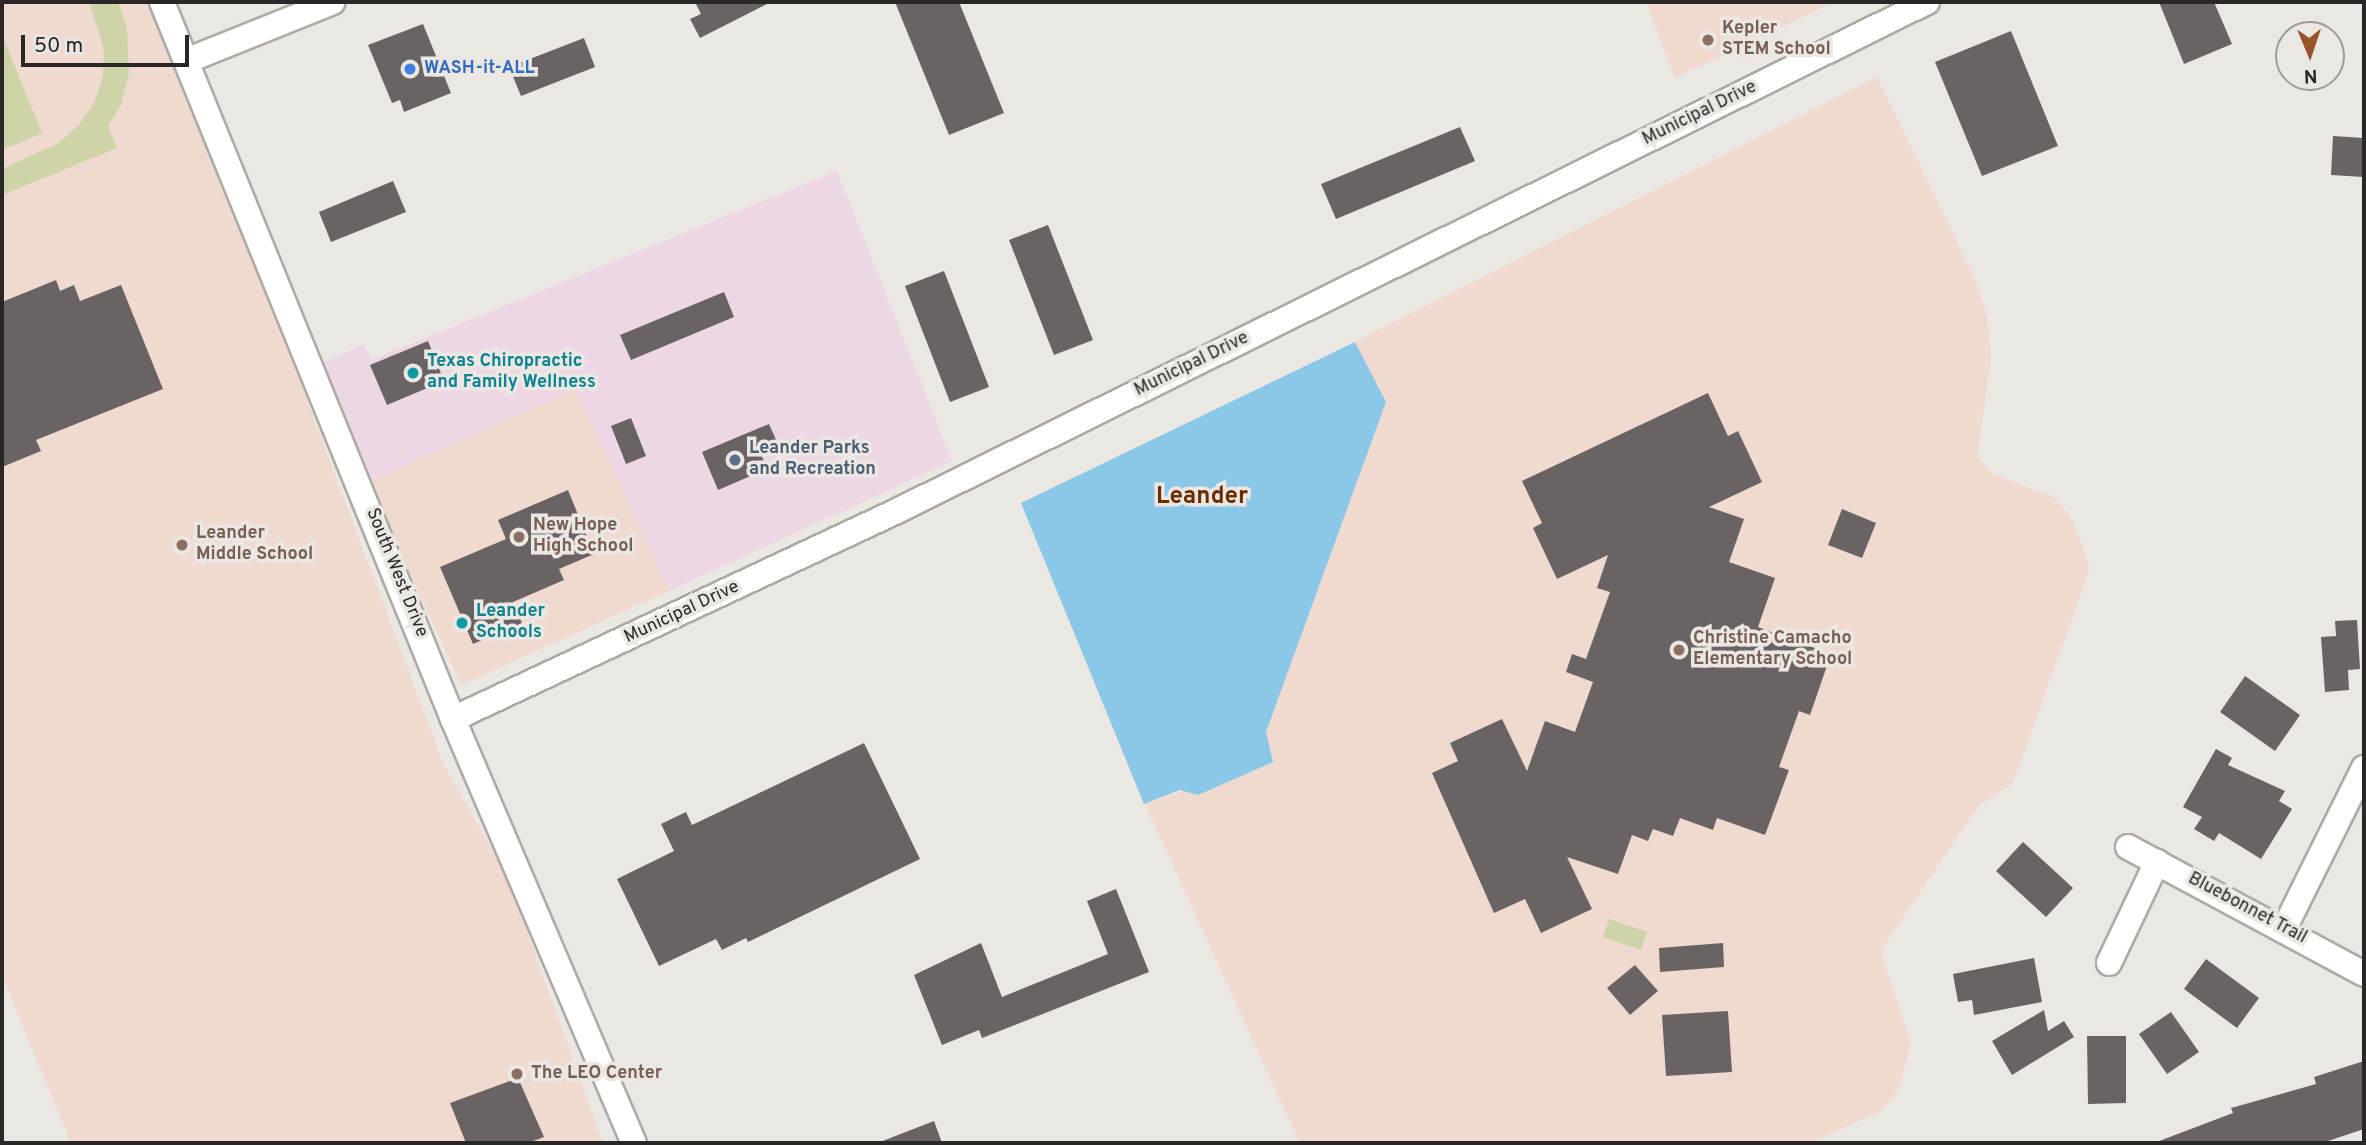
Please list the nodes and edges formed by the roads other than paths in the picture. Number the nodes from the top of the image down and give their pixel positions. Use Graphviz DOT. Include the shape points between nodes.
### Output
graph roads {
  1 [pos="162,2"];
  2 [pos="333,2"];
  3 [pos="1927,2"];
  4 [pos="186,61"];
  5 [pos="453,719"];
  6 [pos="2364,768"];
  7 [pos="2128,847"];
  8 [pos="2157,862"];
  9 [pos="2284,929"];
  10 [pos="2109,963"];
  11 [pos="2364,974"];
  12 [pos="634,1143"];
  1 -- 4 [label="street, South West Drive"];
  2 -- 4 [label="street"];
  3 -- 5 [label="street, Municipal Drive" via="897,511"];
  4 -- 5 [label="street, South West Drive"];
  5 -- 12 [label="street, South West Drive"];
  6 -- 9 [label="street"];
  7 -- 8 [label="street, Bluebonnet Trail"];
  8 -- 9 [label="street, Bluebonnet Trail"];
  8 -- 10 [label="street"];
  9 -- 11 [label="street, Bluebonnet Trail"];
}
